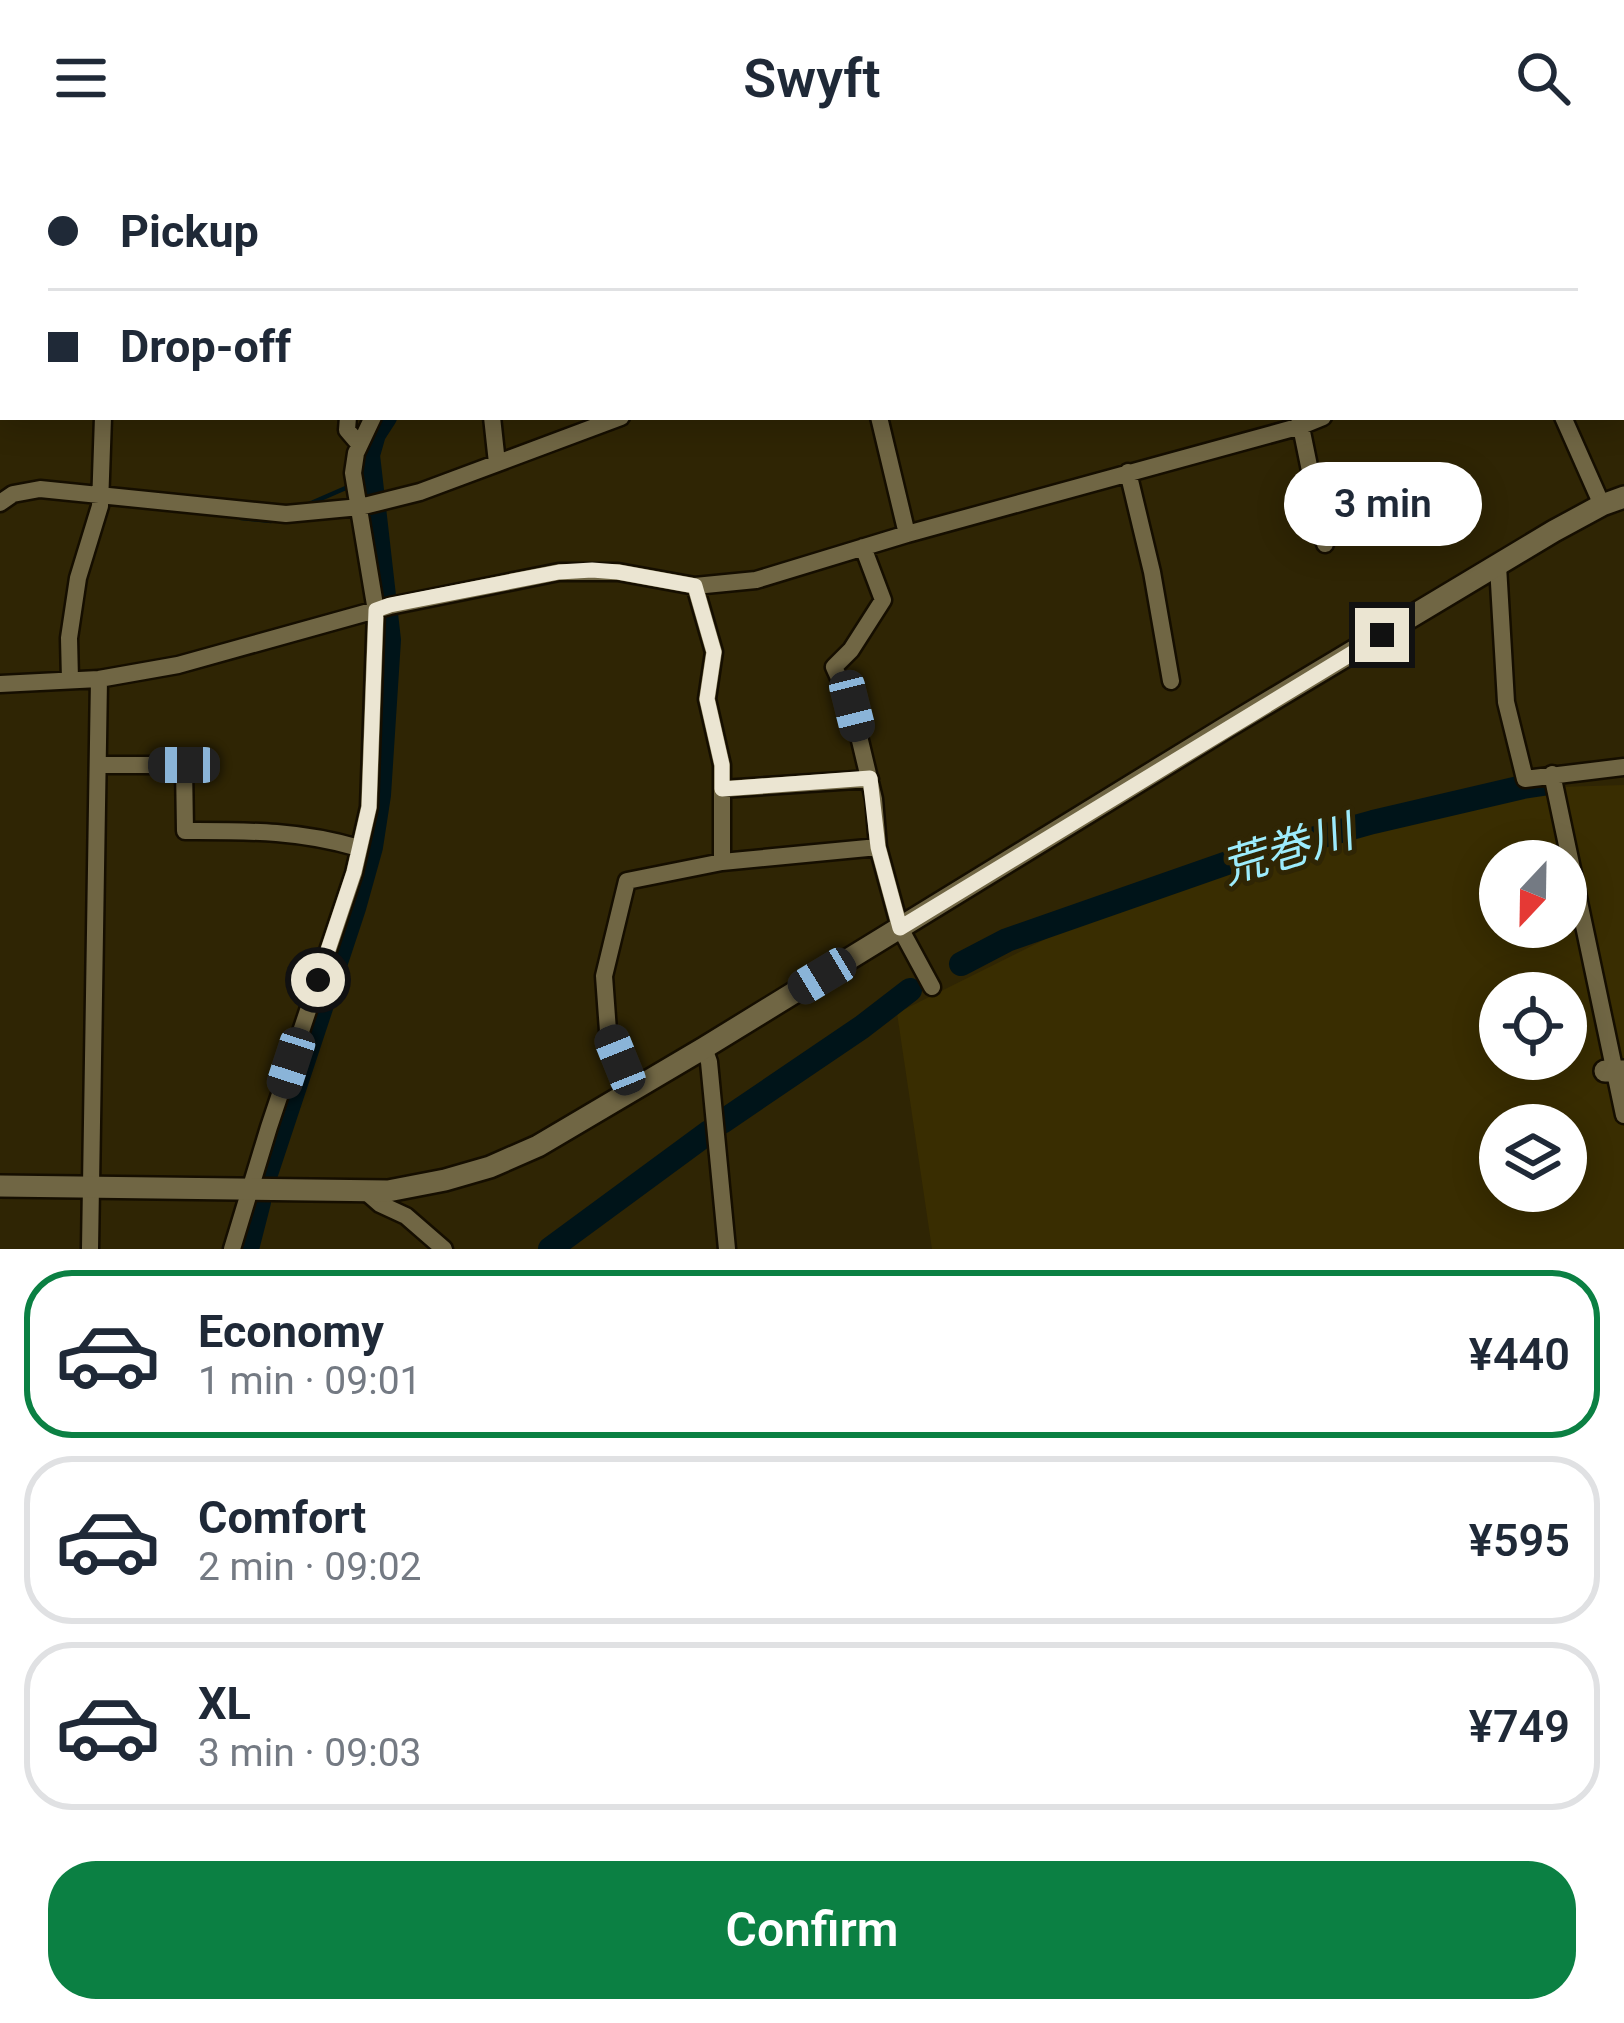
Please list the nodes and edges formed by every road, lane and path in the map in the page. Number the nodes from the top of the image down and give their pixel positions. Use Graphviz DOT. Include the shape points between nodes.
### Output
graph roads {
  1 [pos="104,420"];
  2 [pos="348,420"];
  3 [pos="371,420"];
  4 [pos="492,420"];
  5 [pos="613,420"];
  6 [pos="880,420"];
  7 [pos="1564,420"];
  8 [pos="1300,422"];
  9 [pos="359,444"];
  10 [pos="497,463"];
  11 [pos="1128,472"];
  12 [pos="100,495"];
  13 [pos="1624,496"];
  14 [pos="0,503"];
  15 [pos="1602,505"];
  16 [pos="361,507"];
  17 [pos="907,533"];
  18 [pos="1324,544"];
  19 [pos="863,548"];
  20 [pos="1498,566"];
  21 [pos="695,586"];
  22 [pos="382,608"];
  23 [pos="99,679"];
  24 [pos="70,680"];
  25 [pos="1171,681"];
  26 [pos="0,684"];
  27 [pos="98,764"];
  28 [pos="1624,766"];
  29 [pos="870,778"];
  30 [pos="1554,781"];
  31 [pos="722,789"];
  32 [pos="878,847"];
  33 [pos="359,848"];
  34 [pos="722,862"];
  35 [pos="900,928"];
  36 [pos="932,987"];
  37 [pos="704,1048"];
  38 [pos="1615,1072"];
  39 [pos="632,1088"];
  40 [pos="1624,1115"];
  41 [pos="0,1186"];
  42 [pos="90,1187"];
  43 [pos="249,1190"];
  44 [pos="364,1190"];
  45 [pos="90,1249"];
  46 [pos="232,1249"];
  47 [pos="444,1249"];
  48 [pos="727,1249"];
  1 -- 12 [label="street"];
  2 -- 9 [label="street"];
  3 -- 9 [label="street"];
  4 -- 10 [label="street"];
  5 -- 10 [label="street"];
  6 -- 17 [label="street"];
  7 -- 15 [label="street"];
  8 -- 11 [label="street"];
  8 -- 18 [label="street"];
  9 -- 16 [label="street" via="353,473"];
  10 -- 16 [label="street"];
  11 -- 17 [label="street"];
  11 -- 25 [label="street"];
  12 -- 14 [label="street" via="40,489"];
  12 -- 16 [label="street" via="286,514"];
  12 -- 24 [label="street" via="78,578"];
  13 -- 15 [label="street"];
  15 -- 20 [label="street"];
  16 -- 22 [label="street"];
  17 -- 19 [label="street"];
  19 -- 21 [label="street" via="756,580"];
  19 -- 29 [label="street" via="883,599 834,667"];
  20 -- 30 [label="street" via="1506,702 1525,779"];
  20 -- 35 [label="street"];
  21 -- 22 [label="street" via="618,572 559,572"];
  21 -- 31 [label="street" via="714,652 707,699"];
  22 -- 23 [label="street"];
  22 -- 33 [label="street" via="369,807"];
  23 -- 24 [label="street"];
  23 -- 27 [label="street"];
  24 -- 26 [label="street"];
  27 -- 33 [label="street" via="184,765 184,831 272,831"];
  27 -- 42 [label="street"];
  28 -- 30 [label="street"];
  29 -- 31 [label="street"];
  29 -- 32 [label="street"];
  30 -- 38 [label="street"];
  31 -- 34 [label="street"];
  32 -- 34 [label="street"];
  32 -- 35 [label="street"];
  33 -- 43 [label="street"];
  34 -- 39 [label="street" via="627,881 604,976 608,1031"];
  35 -- 36 [label="street"];
  35 -- 37 [label="street"];
  37 -- 39 [label="street"];
  37 -- 48 [label="street"];
  38 -- 40 [label="street"];
  39 -- 44 [label="street" via="490,1167"];
  41 -- 42 [label="street"];
  42 -- 43 [label="street"];
  42 -- 45 [label="street"];
  43 -- 44 [label="street"];
  43 -- 46 [label="street"];
  44 -- 47 [label="street"];
}
